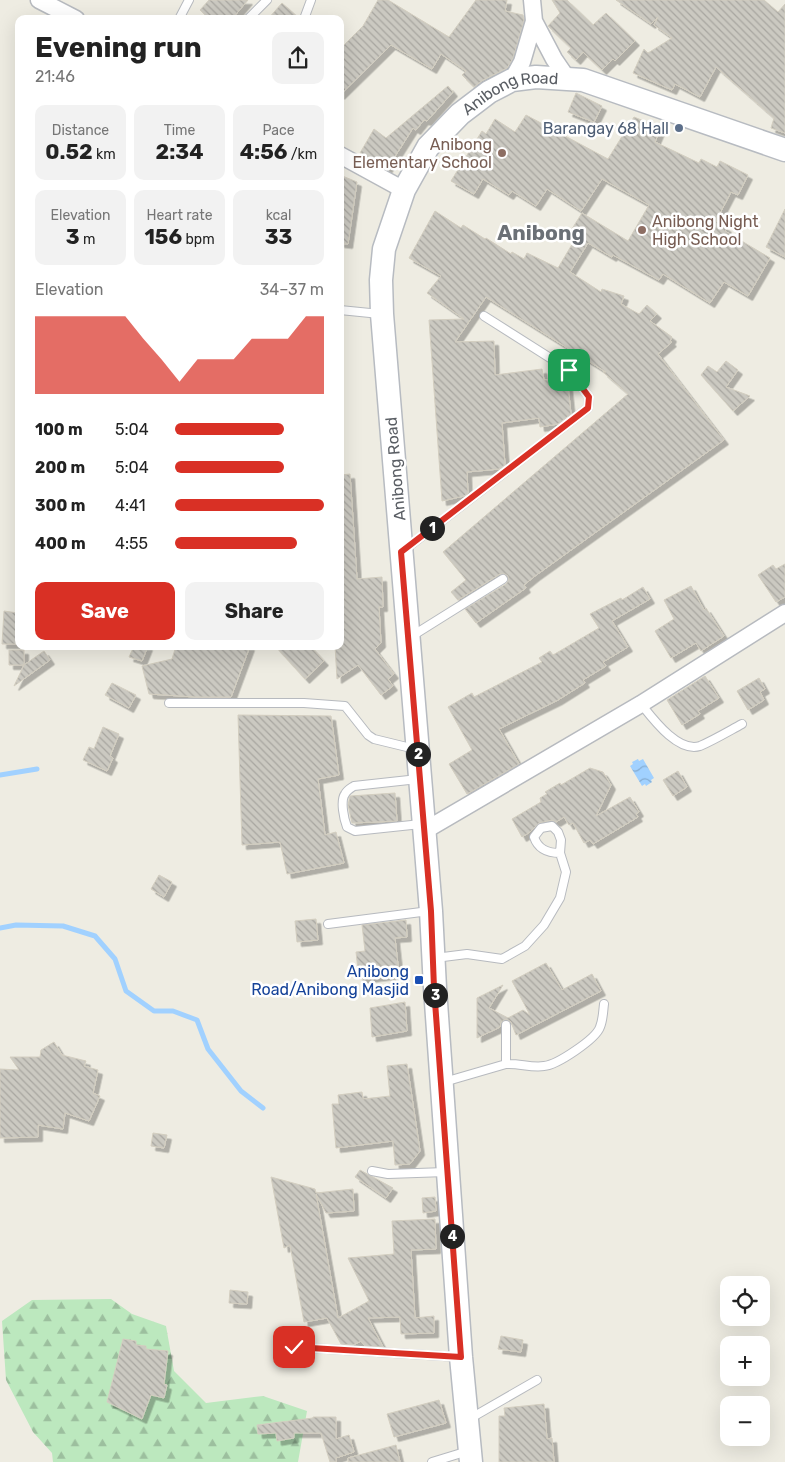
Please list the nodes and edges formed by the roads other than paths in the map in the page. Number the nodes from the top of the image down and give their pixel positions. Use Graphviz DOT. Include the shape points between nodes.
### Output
graph roads {
  1 [pos="39,0"];
  2 [pos="189,0"];
  3 [pos="267,0"];
  4 [pos="311,0"];
  5 [pos="532,0"];
  6 [pos="68,15"];
  7 [pos="181,15"];
  8 [pos="252,15"];
  9 [pos="305,15"];
  10 [pos="534,22"];
  11 [pos="567,78"];
  12 [pos="512,80"];
  13 [pos="785,150"];
  14 [pos="344,156"];
  15 [pos="404,190"];
  16 [pos="344,310"];
  17 [pos="382,314"];
  18 [pos="484,316"];
  19 [pos="401,552"];
  20 [pos="503,579"];
  21 [pos="785,613"];
  22 [pos="408,639"];
  23 [pos="169,703"];
  24 [pos="641,704"];
  25 [pos="742,724"];
  26 [pos="417,749"];
  27 [pos="420,778"];
  28 [pos="424,827"];
  29 [pos="560,854"];
  30 [pos="431,911"];
  31 [pos="328,924"];
  32 [pos="433,958"];
  33 [pos="604,1004"];
  34 [pos="506,1025"];
  35 [pos="506,1064"];
  36 [pos="442,1083"];
  37 [pos="372,1171"];
  38 [pos="448,1172"];
  39 [pos="294,1347"];
  40 [pos="461,1357"];
  41 [pos="537,1380"];
  42 [pos="467,1420"];
  43 [pos="470,1456"];
  44 [pos="432,1462"];
  1 -- 6 [label="street"];
  2 -- 7 [label="lane"];
  3 -- 8 [label="lane"];
  4 -- 9 [label="lane"];
  5 -- 10 [label="street"];
  10 -- 11 [label="street"];
  10 -- 12 [label="street" via="522,62"];
  11 -- 12 [label="main road, Anibong Road"];
  11 -- 13 [label="main road, Anibong Road" via="583,80"];
  12 -- 15 [label="main road, Anibong Road" via="489,92 460,114 428,147"];
  14 -- 15 [label="street"];
  15 -- 17 [label="main road, Anibong Road" via="384,249"];
  16 -- 17 [label="lane"];
  17 -- 19 [label="main road, Anibong Road"];
  18 -- 19 [label="lane" via="569,370 589,397 588,408"];
  19 -- 22 [label="main road, Anibong Road"];
  20 -- 22 [label="lane"];
  21 -- 24 [label="street"];
  22 -- 26 [label="main road, Anibong Road"];
  23 -- 26 [label="lane" via="345,706 374,740"];
  24 -- 25 [label="lane" via="662,729 687,746 698,746"];
  24 -- 28 [label="street"];
  26 -- 27 [label="main road, Anibong Road"];
  27 -- 28 [label="main road, Anibong Road"];
  27 -- 28 [label="lane" via="354,786 343,797 347,827 355,831"];
  28 -- 30 [label="main road, Anibong Road"];
  29 -- 32 [label="lane" via="566,872 560,898 544,925 524,946 502,959 467,954"];
  30 -- 31 [label="lane"];
  30 -- 32 [label="main road, Anibong Road"];
  32 -- 36 [label="main road, Anibong Road"];
  33 -- 35 [label="lane" via="600,1029 559,1062 544,1067"];
  34 -- 35 [label="lane"];
  35 -- 36 [label="lane"];
  36 -- 38 [label="main road, Anibong Road"];
  37 -- 38 [label="lane" via="388,1174"];
  38 -- 40 [label="main road, Anibong Road"];
  39 -- 40 [label="lane"];
  40 -- 42 [label="main road, Anibong Road"];
  41 -- 42 [label="lane"];
  42 -- 43 [label="main road, Anibong Road"];
  43 -- 44 [label="lane"];
}
